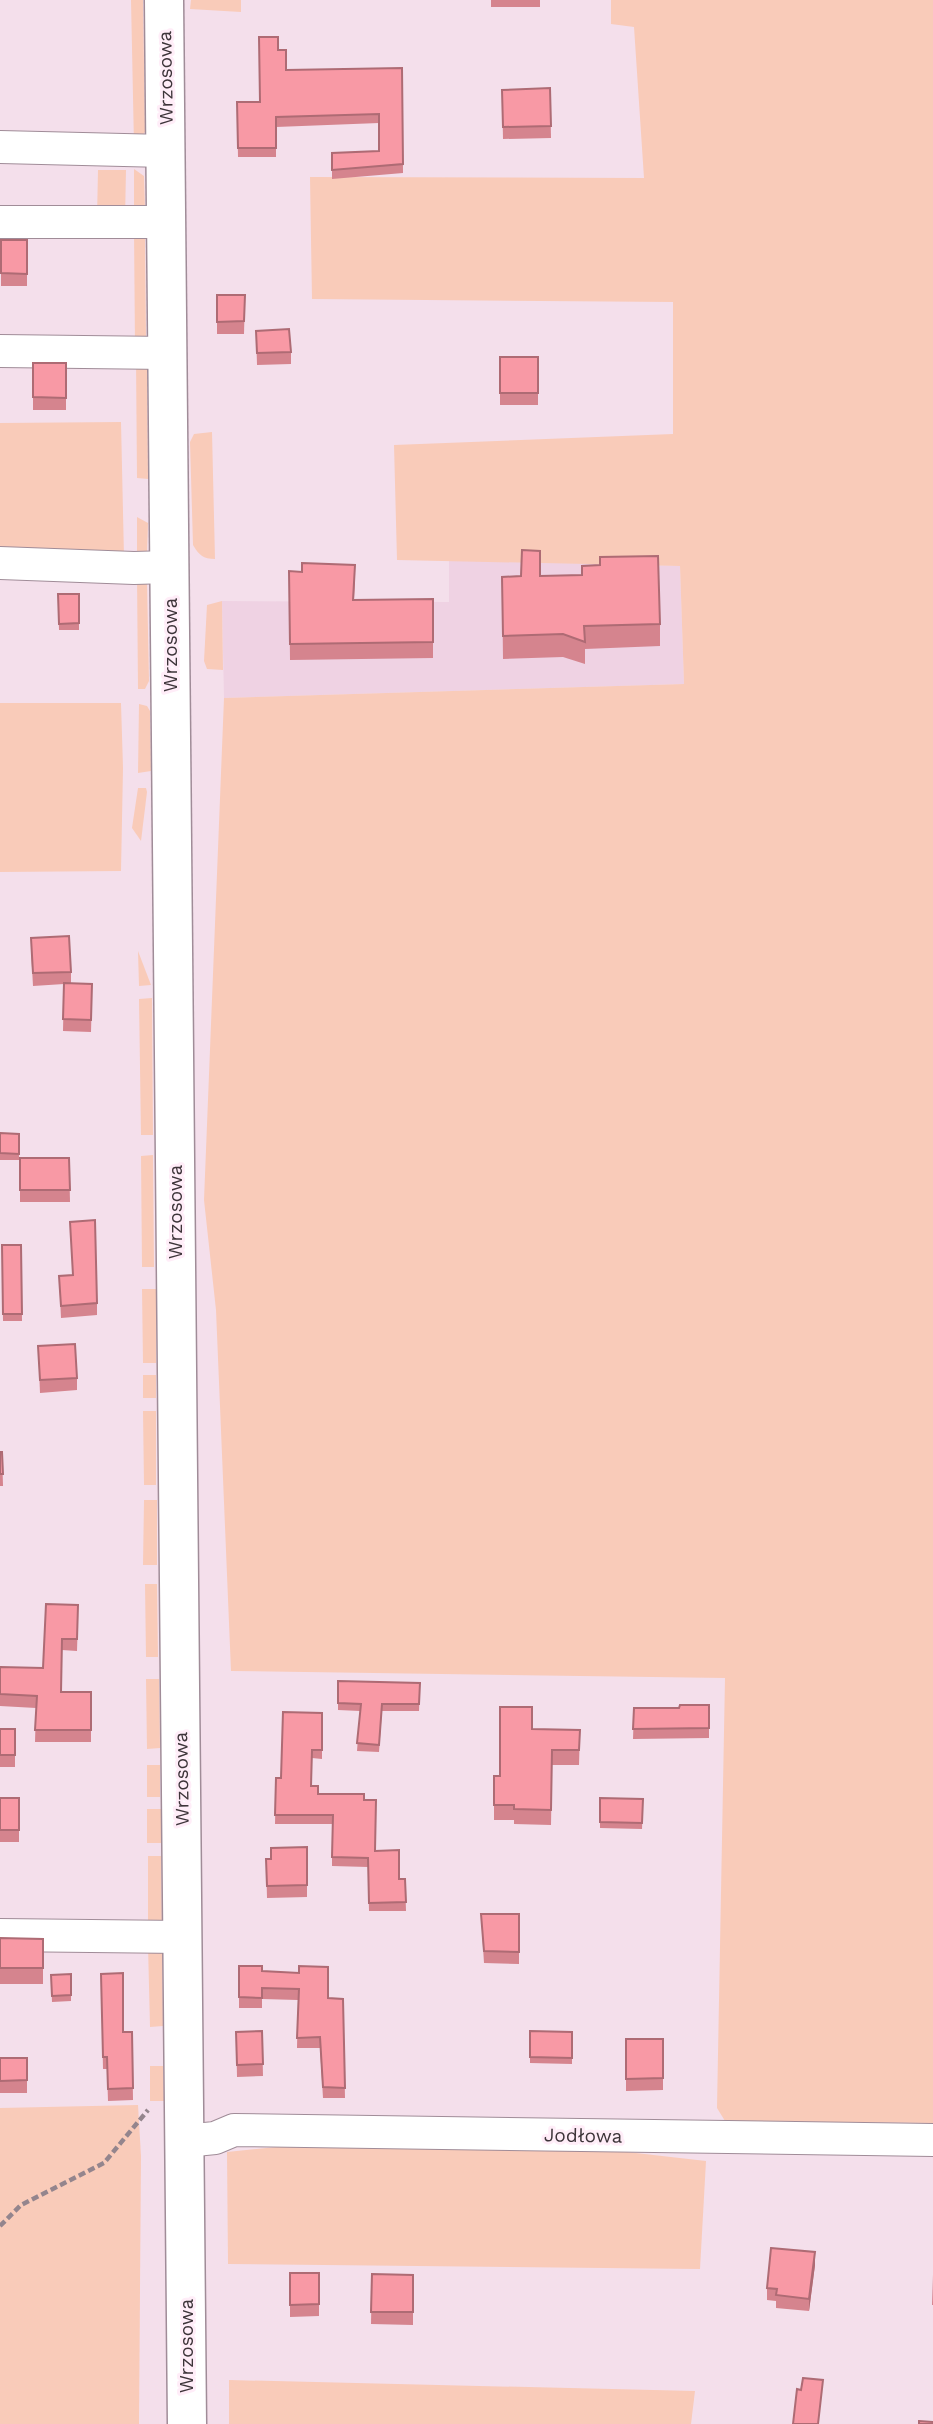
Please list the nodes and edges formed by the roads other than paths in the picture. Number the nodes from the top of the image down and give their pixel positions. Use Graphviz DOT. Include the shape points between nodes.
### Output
graph roads {
  1 [pos="164,0"];
  2 [pos="0,147"];
  3 [pos="165,150"];
  4 [pos="0,222"];
  5 [pos="166,222"];
  6 [pos="0,351"];
  7 [pos="167,354"];
  8 [pos="0,563"];
  9 [pos="169,567"];
  10 [pos="0,1935"];
  11 [pos="182,1937"];
  12 [pos="172,2121"];
  13 [pos="933,2140"];
  14 [pos="187,2424"];
  1 -- 3 [label="main road, Wrzosowa"];
  2 -- 3 [label="street"];
  3 -- 5 [label="main road, Wrzosowa"];
  4 -- 5 [label="street"];
  5 -- 7 [label="main road, Wrzosowa"];
  6 -- 7 [label="street"];
  7 -- 9 [label="main road, Wrzosowa"];
  8 -- 9 [label="street"];
  9 -- 11 [label="main road, Wrzosowa"];
  10 -- 11 [label="street"];
  11 -- 12 [label="main road, Wrzosowa"];
  12 -- 13 [label="street, Jodłowa" via="215,2138 234,2130"];
  12 -- 14 [label="main road, Wrzosowa"];
}
